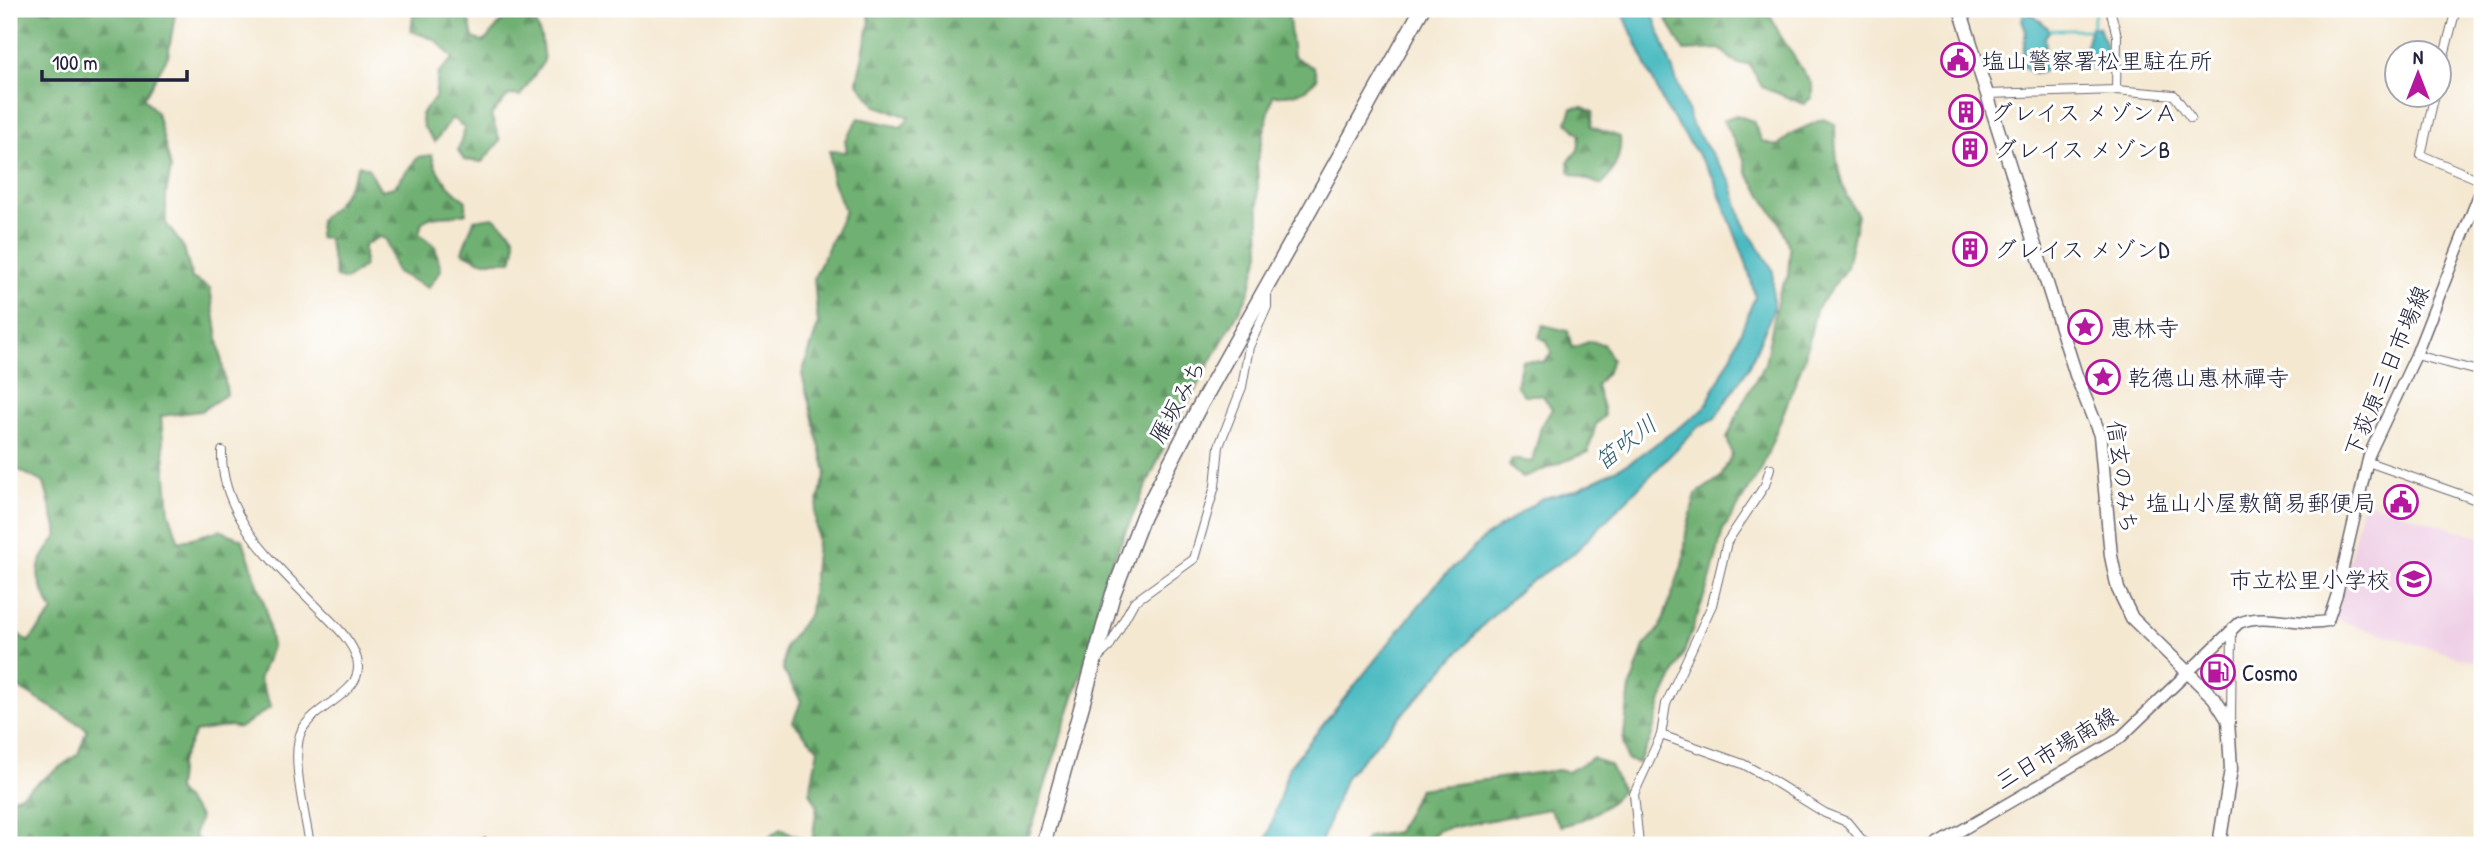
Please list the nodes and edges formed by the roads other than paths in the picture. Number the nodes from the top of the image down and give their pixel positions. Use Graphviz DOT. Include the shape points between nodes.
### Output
graph roads {
  1 [pos="1422,9"];
  2 [pos="1960,9"];
  3 [pos="2110,9"];
  4 [pos="2456,9"];
  5 [pos="2449,38"];
  6 [pos="2116,90"];
  7 [pos="1988,94"];
  8 [pos="2432,108"];
  9 [pos="2191,118"];
  10 [pos="2482,181"];
  11 [pos="2482,187"];
  12 [pos="1267,286"];
  13 [pos="2416,355"];
  14 [pos="2482,372"];
  15 [pos="222,451"];
  16 [pos="2368,462"];
  17 [pos="1770,468"];
  18 [pos="2482,502"];
  19 [pos="2232,627"];
  20 [pos="1093,662"];
  21 [pos="2186,672"];
  22 [pos="2230,732"];
  23 [pos="1661,735"];
  24 [pos="310,845"];
  25 [pos="1043,845"];
  26 [pos="1639,845"];
  27 [pos="1866,845"];
  28 [pos="1936,845"];
  29 [pos="2219,845"];
  1 -- 12 [label="highway, 雁坂みち"];
  2 -- 7 [label="main road, 信玄のみち"];
  3 -- 6 [label="street" via="2117,36"];
  4 -- 5 [label="street"];
  6 -- 7 [label="street"];
  6 -- 9 [label="street" via="2174,95"];
  7 -- 21 [label="main road, 信玄のみち" via="2069,353 2097,420 2118,589 2132,618"];
  8 -- 10 [label="street" via="2421,155"];
  11 -- 13 [label="main road, 下荻原三日市場線"];
  12 -- 20 [label="highway, 雁坂みち" via="1162,476 1126,555"];
  12 -- 20 [label="street" via="1267,307 1249,348 1242,387 1219,446 1215,486 1195,559 1134,602 1109,648"];
  13 -- 14 [label="street"];
  13 -- 16 [label="main road, 下荻原三日市場線"];
  15 -- 24 [label="street" via="233,508 245,528 334,625 357,657 359,673 352,687 311,716 301,732 299,771"];
  16 -- 18 [label="street"];
  16 -- 19 [label="main road, 下荻原三日市場線" via="2328,621 2255,619"];
  17 -- 23 [label="street" via="1765,485 1727,542 1712,605 1666,704"];
  19 -- 21 [label="main road"];
  19 -- 22 [label="street"];
  20 -- 25 [label="highway, 雁坂みち"];
  21 -- 22 [label="main road, 信玄のみち" via="2223,710"];
  21 -- 28 [label="main road, 三日市場南線" via="2119,739"];
  22 -- 29 [label="main road, 信玄のみち" via="2231,769"];
  23 -- 26 [label="street" via="1634,794"];
  23 -- 27 [label="street" via="1743,764 1847,822"];
}
